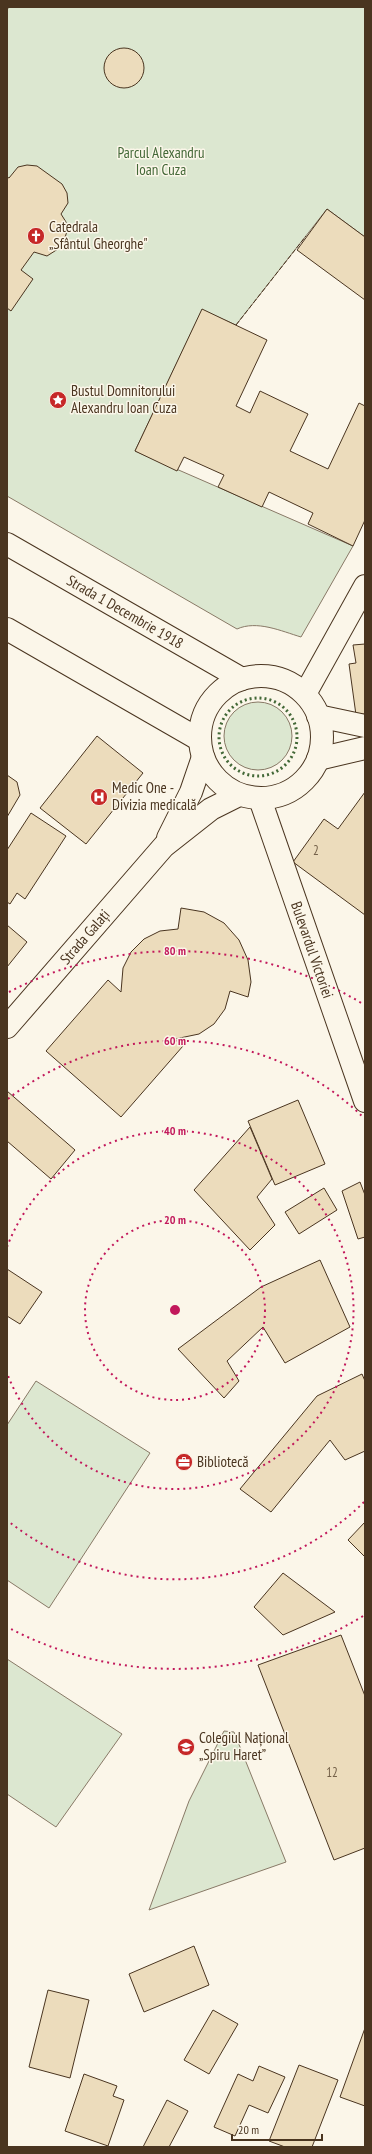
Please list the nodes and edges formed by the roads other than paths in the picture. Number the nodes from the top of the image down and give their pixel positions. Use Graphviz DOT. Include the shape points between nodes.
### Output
graph roads {
  1 [pos="7,544"];
  2 [pos="365,586"];
  3 [pos="7,629"];
  4 [pos="242,679"];
  5 [pos="305,694"];
  6 [pos="318,716"];
  7 [pos="365,726"];
  8 [pos="365,748"];
  9 [pos="201,749"];
  10 [pos="318,759"];
  11 [pos="250,797"];
  12 [pos="164,846"];
  13 [pos="7,1027"];
  14 [pos="365,1101"];
  1 -- 4 [label="main road, Strada 1 Decembrie 1918"];
  2 -- 5 [label="main road"];
  3 -- 9 [label="main road"];
  4 -- 5 [label="main road" via="259,676 275,678 291,684"];
  4 -- 9 [label="main road" via="216,696 207,709 201,724"];
  5 -- 6 [label="main road"];
  6 -- 7 [label="main road"];
  6 -- 10 [label="main road" via="322,741"];
  8 -- 10 [label="main road"];
  9 -- 11 [label="main road" via="210,772 221,784"];
  9 -- 12 [label="main road, Strada Galați" via="191,792"];
  10 -- 11 [label="main road" via="309,776 295,788 278,796"];
  11 -- 12 [label="main road, Strada Galați" via="211,809"];
  11 -- 14 [label="main road, Bulevardul Victoriei"];
  12 -- 13 [label="main road, Strada Galați"];
}
